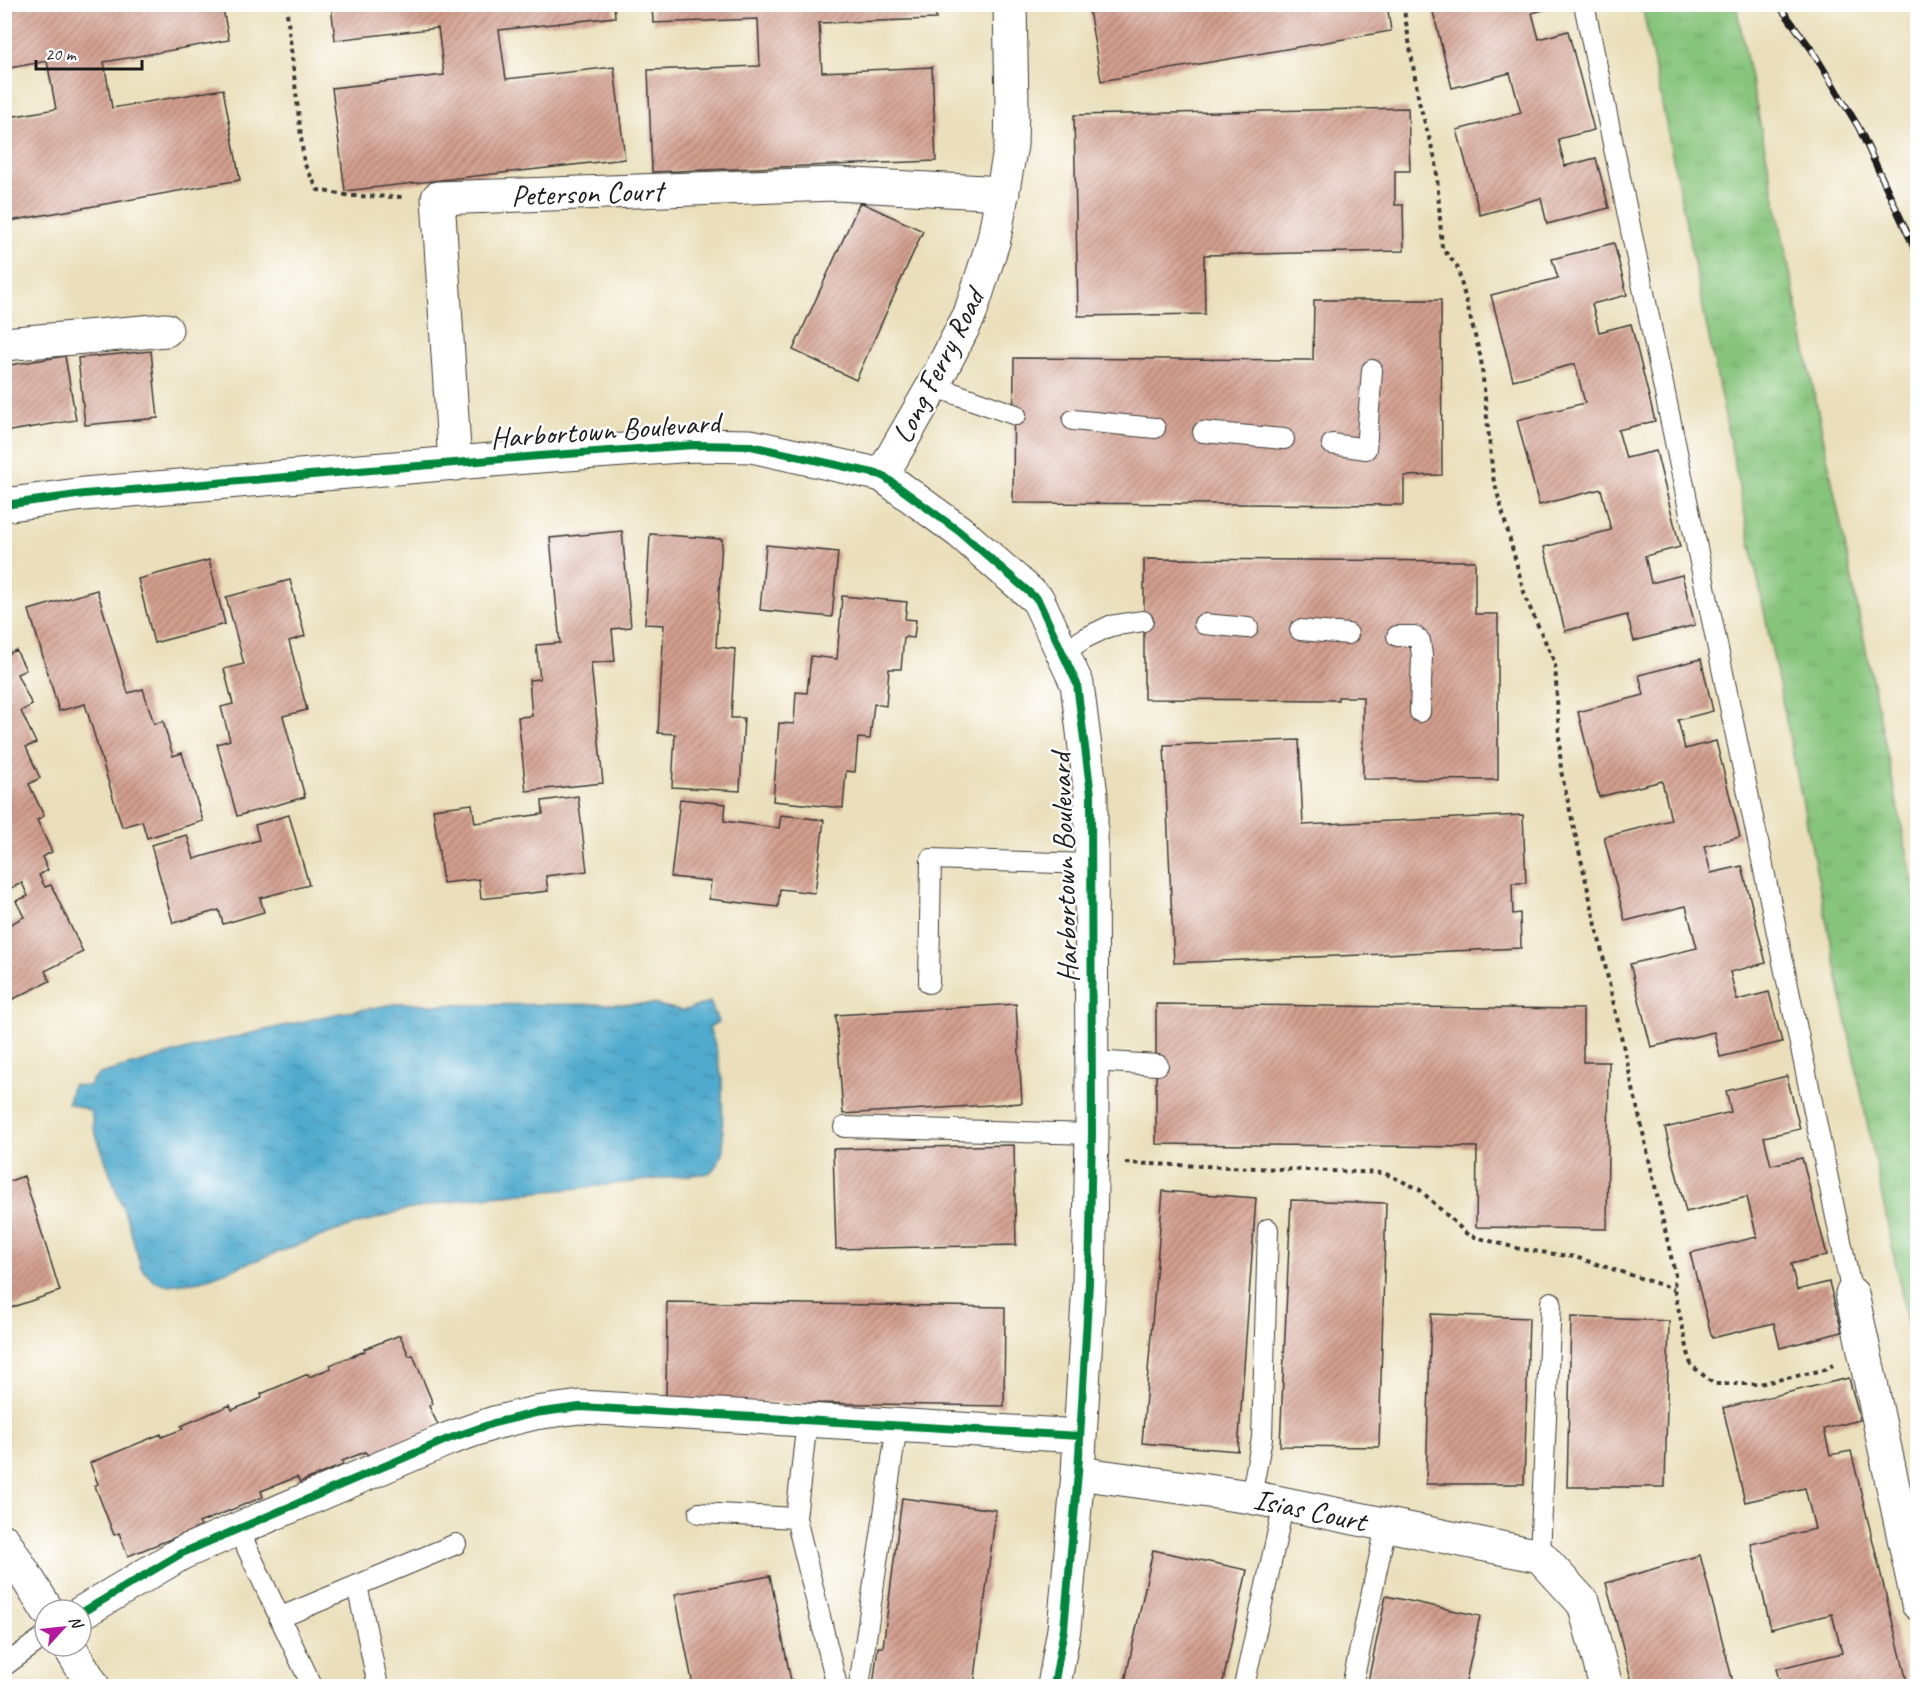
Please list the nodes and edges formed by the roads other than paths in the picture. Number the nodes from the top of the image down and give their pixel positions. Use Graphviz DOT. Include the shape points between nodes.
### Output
graph roads {
  1 [pos="1010,4"];
  2 [pos="1584,4"];
  3 [pos="1003,193"];
  4 [pos="165,330"];
  5 [pos="4,344"];
  6 [pos="1372,370"];
  7 [pos="933,386"];
  8 [pos="1016,415"];
  9 [pos="1073,420"];
  10 [pos="1155,428"];
  11 [pos="1203,432"];
  12 [pos="1284,439"];
  13 [pos="1332,444"];
  14 [pos="455,464"];
  15 [pos="882,475"];
  16 [pos="4,506"];
  17 [pos="1143,621"];
  18 [pos="1204,624"];
  19 [pos="1248,628"];
  20 [pos="1300,630"];
  21 [pos="1348,634"];
  22 [pos="1397,636"];
  23 [pos="1063,653"];
  24 [pos="1420,712"];
  25 [pos="1091,864"];
  26 [pos="929,983"];
  27 [pos="1092,1061"];
  28 [pos="1158,1065"];
  29 [pos="844,1127"];
  30 [pos="1092,1148"];
  31 [pos="1268,1229"];
  32 [pos="1851,1294"];
  33 [pos="1551,1302"];
  34 [pos="807,1420"];
  35 [pos="897,1425"];
  36 [pos="1080,1436"];
  37 [pos="1078,1473"];
  38 [pos="1251,1497"];
  39 [pos="1284,1503"];
  40 [pos="699,1513"];
  41 [pos="796,1518"];
  42 [pos="1386,1526"];
  43 [pos="238,1529"];
  44 [pos="4,1541"];
  45 [pos="456,1544"];
  46 [pos="1540,1556"];
  47 [pos="357,1585"];
  48 [pos="40,1598"];
  49 [pos="1917,1604"];
  50 [pos="93,1606"];
  51 [pos="279,1618"];
  52 [pos="33,1645"];
  53 [pos="76,1658"];
  54 [pos="4,1666"];
  55 [pos="93,1686"];
  56 [pos="312,1686"];
  57 [pos="378,1686"];
  58 [pos="837,1686"];
  59 [pos="859,1686"];
  60 [pos="1054,1686"];
  61 [pos="1244,1686"];
  62 [pos="1352,1686"];
  63 [pos="1606,1686"];
  1 -- 3 [label="street, Long Ferry Road" via="1011,145"];
  2 -- 32 [label="lane"];
  3 -- 7 [label="street, Long Ferry Road" via="994,239 970,314"];
  3 -- 14 [label="street, Peterson Court" via="836,184 438,198"];
  4 -- 5 [label="street"];
  6 -- 13 [label="lane" via="1366,448"];
  7 -- 8 [label="lane"];
  7 -- 15 [label="street, Long Ferry Road"];
  9 -- 10 [label="lane"];
  11 -- 12 [label="lane"];
  14 -- 15 [label="street, Harbortown Boulevard" via="694,445 751,446"];
  14 -- 16 [label="street, Harbortown Boulevard" via="84,494"];
  15 -- 23 [label="street, Harbortown Boulevard" via="960,532 1038,600"];
  17 -- 23 [label="lane" via="1110,626"];
  18 -- 19 [label="lane"];
  20 -- 21 [label="lane"];
  22 -- 24 [label="lane" via="1414,636 1420,641"];
  23 -- 25 [label="street, Harbortown Boulevard" via="1079,695 1091,795"];
  25 -- 26 [label="lane" via="931,859"];
  25 -- 27 [label="street, Harbortown Boulevard"];
  27 -- 28 [label="lane"];
  27 -- 30 [label="street, Harbortown Boulevard"];
  29 -- 30 [label="lane"];
  30 -- 36 [label="street, Harbortown Boulevard"];
  31 -- 38 [label="lane" via="1262,1438"];
  32 -- 49 [label="street"];
  33 -- 46 [label="lane"];
  34 -- 35 [label="street"];
  34 -- 41 [label="lane"];
  34 -- 43 [label="street" via="580,1407 535,1413 448,1439"];
  35 -- 36 [label="street"];
  35 -- 59 [label="lane"];
  36 -- 37 [label="street, Harbortown Boulevard"];
  37 -- 38 [label="street, Isias Court"];
  37 -- 60 [label="street, Harbortown Boulevard" via="1064,1629"];
  38 -- 39 [label="street, Isias Court"];
  39 -- 42 [label="street, Isias Court"];
  39 -- 61 [label="lane"];
  40 -- 41 [label="lane"];
  41 -- 58 [label="lane"];
  42 -- 46 [label="street, Isias Court"];
  42 -- 62 [label="lane"];
  43 -- 50 [label="street" via="182,1553"];
  43 -- 51 [label="lane"];
  44 -- 48 [label="street"];
  45 -- 47 [label="lane"];
  46 -- 63 [label="street" via="1584,1604"];
  47 -- 51 [label="lane"];
  47 -- 57 [label="lane"];
  51 -- 56 [label="lane"];
  52 -- 54 [label="lane"];
  53 -- 55 [label="street"];
}
